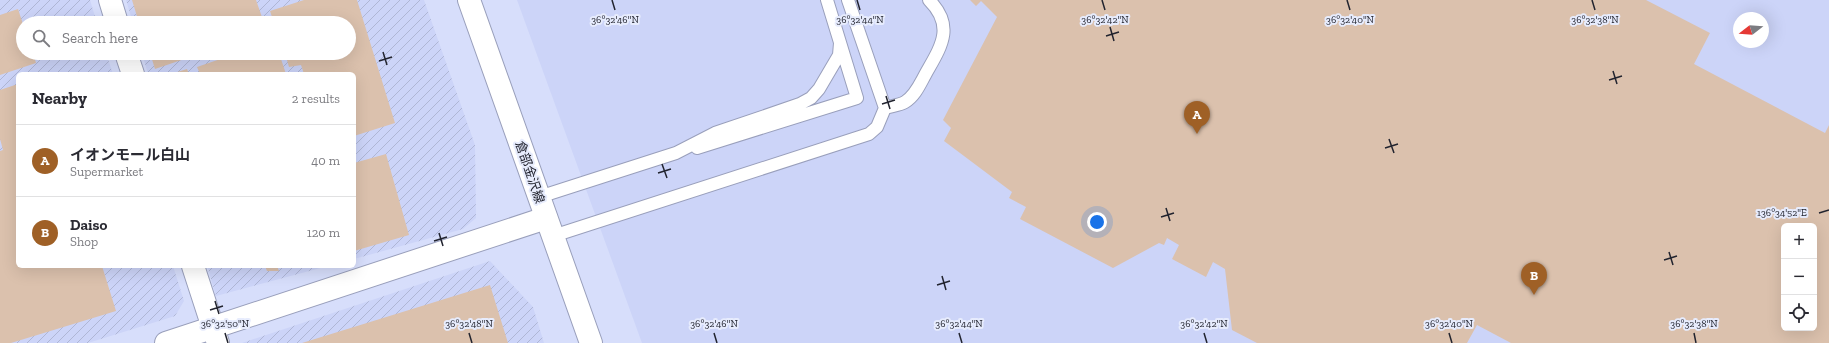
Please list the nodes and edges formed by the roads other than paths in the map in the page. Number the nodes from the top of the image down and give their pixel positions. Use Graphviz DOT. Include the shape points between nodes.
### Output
graph roads {
  1 [pos="110,0"];
  2 [pos="469,0"];
  3 [pos="826,0"];
  4 [pos="848,0"];
  5 [pos="929,0"];
  6 [pos="115,16"];
  7 [pos="840,43"];
  8 [pos="128,60"];
  9 [pos="132,72"];
  10 [pos="885,108"];
  11 [pos="676,153"];
  12 [pos="539,197"];
  13 [pos="550,227"];
  14 [pos="194,268"];
  15 [pos="215,336"];
  16 [pos="166,343"];
  17 [pos="591,343"];
  1 -- 6 [label="street"];
  2 -- 12 [label="street, 倉部金沢線"];
  3 -- 7 [label="lane"];
  4 -- 10 [label="lane"];
  5 -- 10 [label="lane" via="940,14 944,30 943,42 915,93 905,102"];
  7 -- 11 [label="lane" via="835,64 811,98 715,133"];
  7 -- 11 [label="lane" via="858,98"];
  8 -- 9 [label="street"];
  10 -- 13 [label="lane" via="877,127 869,134"];
  11 -- 12 [label="lane"];
  12 -- 13 [label="street, 倉部金沢線"];
  13 -- 15 [label="street"];
  13 -- 17 [label="street, 倉部金沢線"];
  14 -- 15 [label="street"];
  15 -- 16 [label="street"];
}
